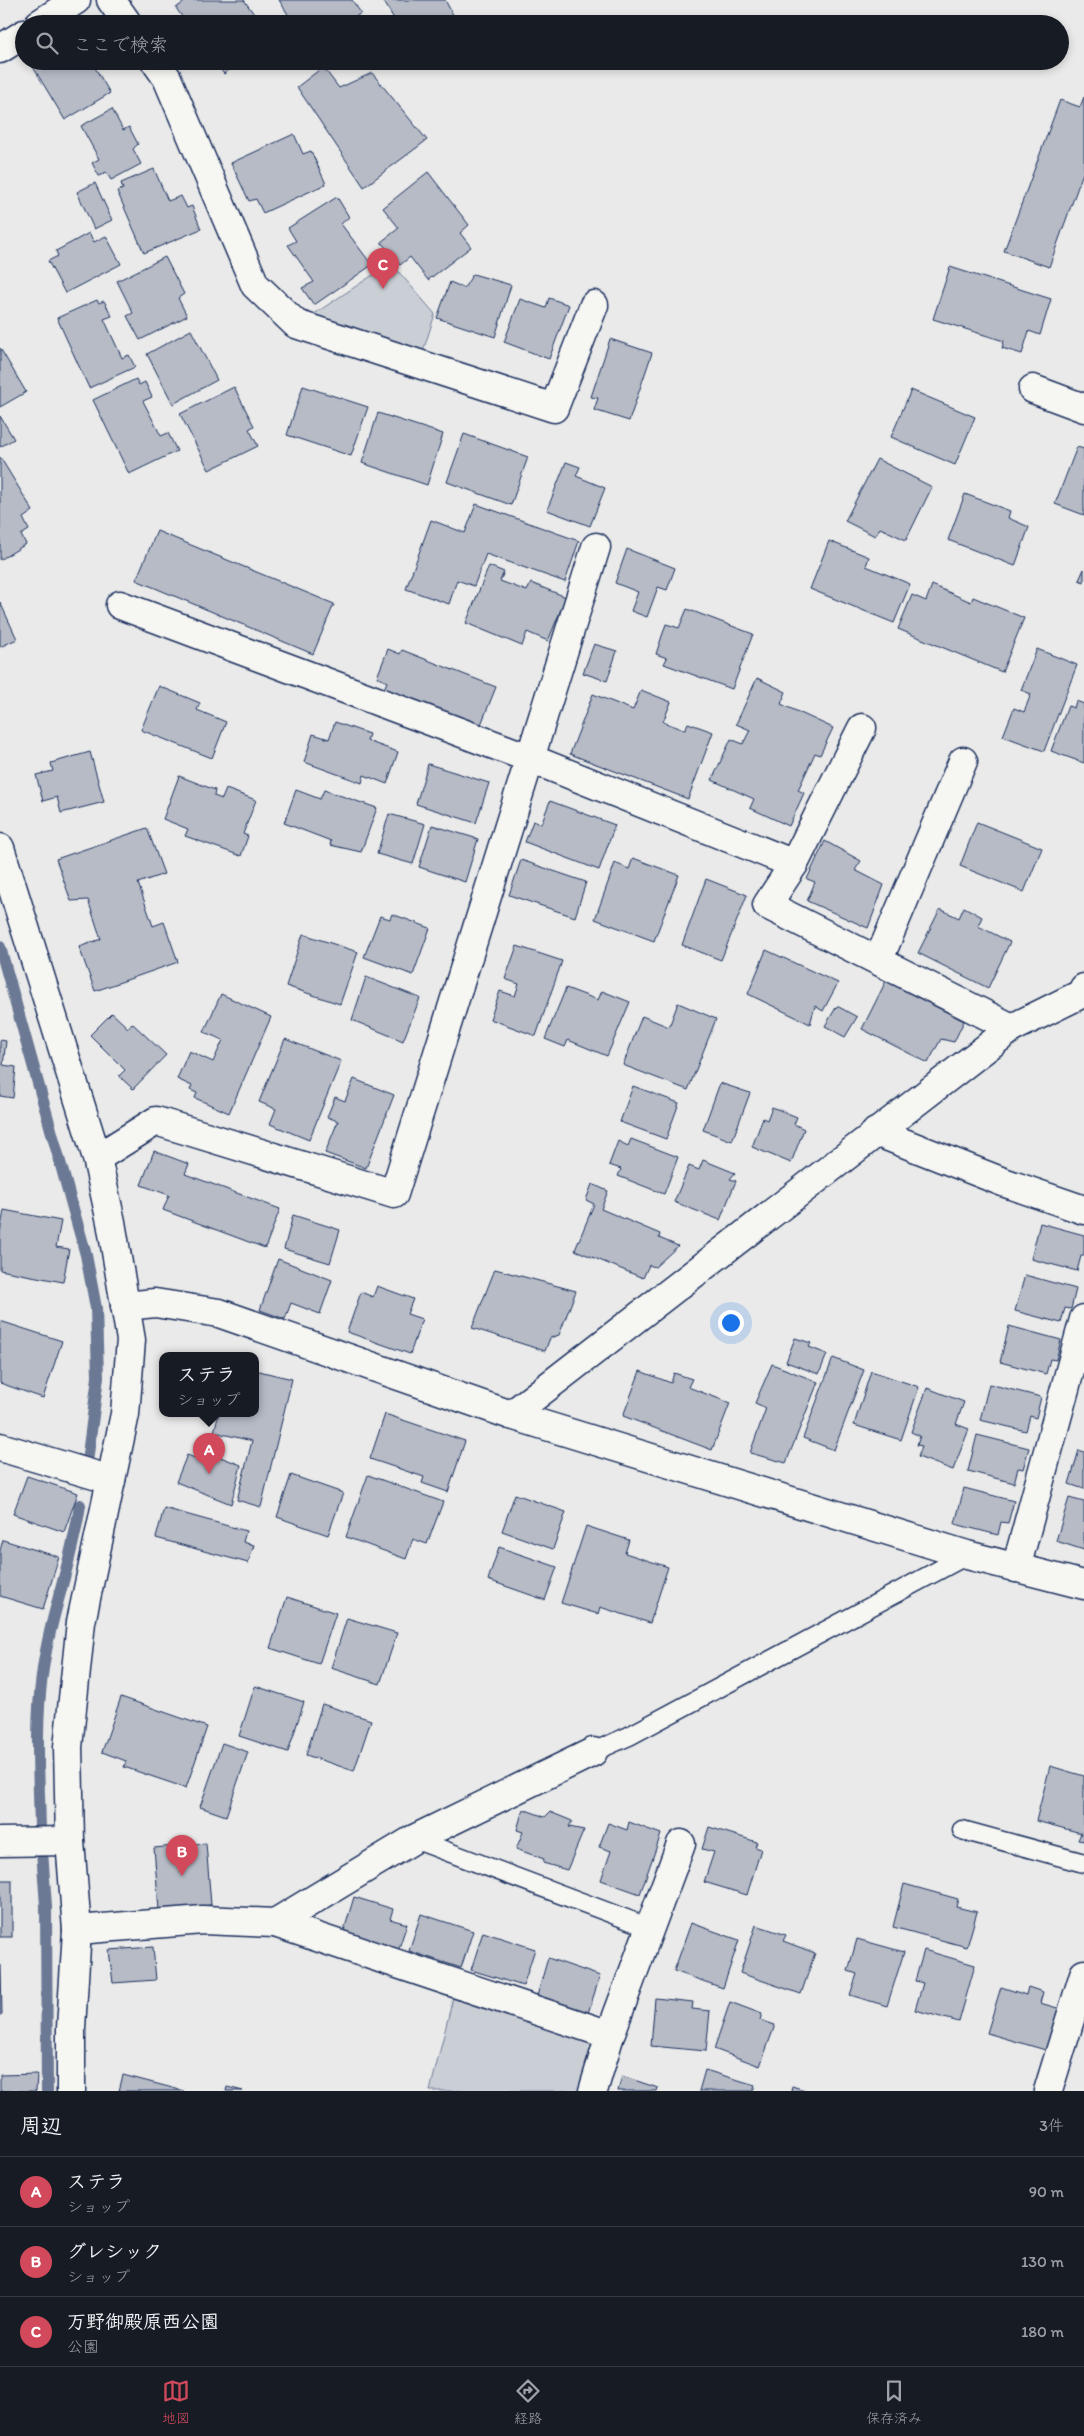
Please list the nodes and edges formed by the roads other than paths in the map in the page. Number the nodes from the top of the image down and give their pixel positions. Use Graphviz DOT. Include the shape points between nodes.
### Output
graph roads {
  1 [pos="76,0"];
  2 [pos="111,0"];
  3 [pos="53,15"];
  4 [pos="122,15"];
  5 [pos="15,40"];
  6 [pos="0,49"];
  7 [pos="161,70"];
  8 [pos="594,305"];
  9 [pos="1033,389"];
  10 [pos="1084,408"];
  11 [pos="596,548"];
  12 [pos="120,605"];
  13 [pos="862,728"];
  14 [pos="529,758"];
  15 [pos="963,761"];
  16 [pos="0,848"];
  17 [pos="794,864"];
  18 [pos="879,959"];
  19 [pos="1084,988"];
  20 [pos="1012,1028"];
  21 [pos="876,1132"];
  22 [pos="97,1158"];
  23 [pos="1084,1210"];
  24 [pos="125,1306"];
  25 [pos="1084,1320"];
  26 [pos="511,1415"];
  27 [pos="0,1447"];
  28 [pos="111,1480"];
  29 [pos="967,1555"];
  30 [pos="1016,1568"];
  31 [pos="1084,1585"];
  32 [pos="593,1752"];
  33 [pos="962,1830"];
  34 [pos="414,1839"];
  35 [pos="70,1841"];
  36 [pos="0,1842"];
  37 [pos="681,1844"];
  38 [pos="1084,1863"];
  39 [pos="275,1923"];
  40 [pos="650,1928"];
  41 [pos="77,1930"];
  42 [pos="1084,1974"];
  43 [pos="610,2035"];
  44 [pos="71,2091"];
  45 [pos="593,2091"];
  46 [pos="1048,2091"];
  1 -- 3 [label="street"];
  2 -- 4 [label="street"];
  5 -- 6 [label="street"];
  7 -- 8 [label="street" via="255,285 296,324 554,408"];
  9 -- 10 [label="street"];
  11 -- 14 [label="street"];
  12 -- 14 [label="street"];
  13 -- 17 [label="street"];
  14 -- 17 [label="street"];
  14 -- 22 [label="street" via="394,1194 156,1121"];
  15 -- 18 [label="street"];
  16 -- 22 [label="street"];
  17 -- 18 [label="street" via="767,905"];
  18 -- 20 [label="street"];
  19 -- 20 [label="street" via="1081,994"];
  20 -- 21 [label="street"];
  21 -- 23 [label="street"];
  21 -- 26 [label="street"];
  22 -- 24 [label="street"];
  24 -- 26 [label="street" via="155,1303 219,1313"];
  24 -- 28 [label="street" via="131,1340 125,1414"];
  25 -- 30 [label="street"];
  26 -- 29 [label="street"];
  27 -- 28 [label="street"];
  28 -- 35 [label="street" via="81,1622 68,1747"];
  29 -- 30 [label="street"];
  29 -- 32 [label="lane" via="629,1736"];
  30 -- 31 [label="street"];
  32 -- 34 [label="street"];
  33 -- 38 [label="lane"];
  34 -- 39 [label="street"];
  34 -- 40 [label="lane"];
  35 -- 36 [label="street"];
  35 -- 41 [label="street"];
  37 -- 40 [label="street"];
  39 -- 41 [label="street" via="203,1920"];
  39 -- 43 [label="street"];
  40 -- 43 [label="street"];
  41 -- 44 [label="street"];
  42 -- 46 [label="street"];
  43 -- 45 [label="street"];
}
